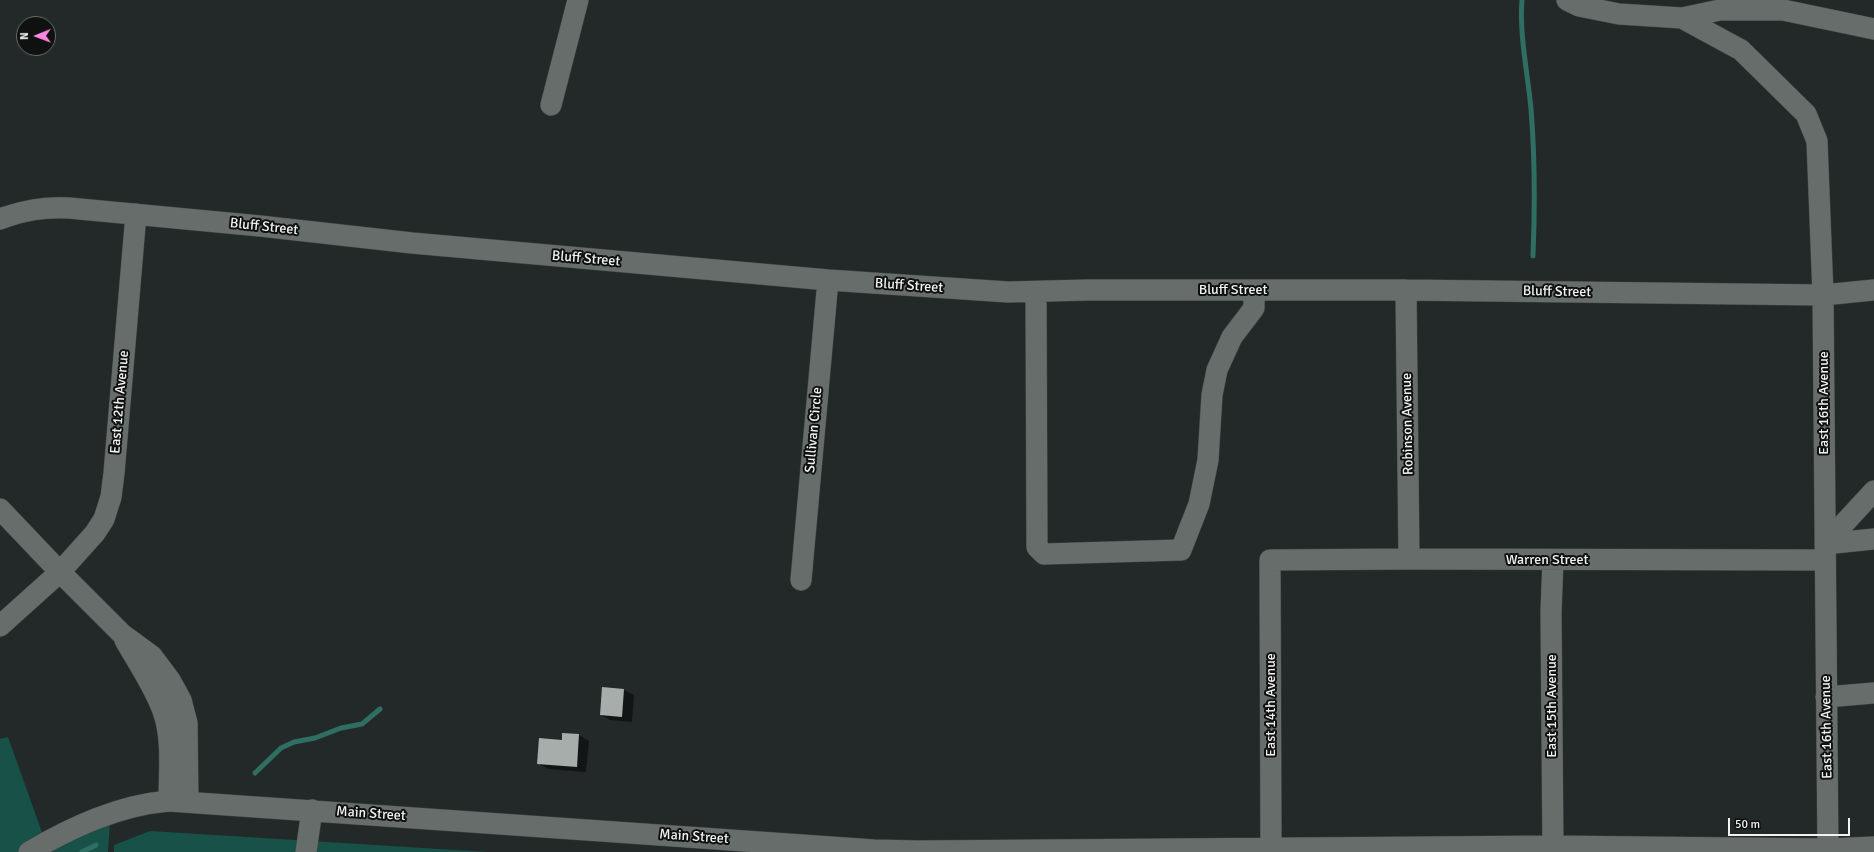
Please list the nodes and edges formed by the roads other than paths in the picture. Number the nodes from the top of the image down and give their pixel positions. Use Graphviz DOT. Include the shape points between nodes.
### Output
graph roads {
  1 [pos="578,0"];
  2 [pos="1567,0"];
  3 [pos="1682,18"];
  4 [pos="1874,29"];
  5 [pos="551,105"];
  6 [pos="136,214"];
  7 [pos="0,218"];
  8 [pos="828,280"];
  9 [pos="1254,290"];
  10 [pos="1406,290"];
  11 [pos="1874,290"];
  12 [pos="1036,292"];
  13 [pos="1823,295"];
  14 [pos="1874,491"];
  15 [pos="0,509"];
  16 [pos="1874,539"];
  17 [pos="1825,552"];
  18 [pos="1409,559"];
  19 [pos="1270,560"];
  20 [pos="1553,560"];
  21 [pos="60,572"];
  22 [pos="801,580"];
  23 [pos="0,626"];
  24 [pos="1874,693"];
  25 [pos="1826,697"];
  26 [pos="179,801"];
  27 [pos="312,810"];
  28 [pos="648,843"];
  29 [pos="1874,847"];
  30 [pos="1271,849"];
  31 [pos="1553,849"];
  32 [pos="1828,850"];
  33 [pos="989,851"];
  34 [pos="29,852"];
  35 [pos="306,852"];
  1 -- 5 [label="street"];
  2 -- 3 [label="street" via="1579,6 1619,14"];
  3 -- 4 [label="street" via="1720,10 1783,10"];
  3 -- 13 [label="street, East 16th Avenue" via="1741,50 1806,114 1817,141"];
  6 -- 7 [label="street, Bluff Street" via="44,207"];
  6 -- 8 [label="street, Bluff Street" via="412,243"];
  6 -- 21 [label="street, East 12th Avenue" via="111,496 104,519 95,533"];
  8 -- 12 [label="street, Bluff Street"];
  8 -- 22 [label="street, Sullivan Circle"];
  9 -- 10 [label="street, Bluff Street"];
  9 -- 12 [label="street, Bluff Street"];
  9 -- 12 [label="street" via="1254,308 1232,336 1217,370 1212,395 1206,467 1199,504 1181,550 1044,554 1037,547"];
  10 -- 13 [label="street, Bluff Street"];
  10 -- 18 [label="street, Robinson Avenue"];
  11 -- 13 [label="street"];
  13 -- 17 [label="street, East 16th Avenue"];
  14 -- 17 [label="street"];
  15 -- 21 [label="street"];
  16 -- 17 [label="street, Warren Street"];
  17 -- 20 [label="street, Warren Street"];
  17 -- 25 [label="street, East 16th Avenue"];
  18 -- 19 [label="street, Warren Street"];
  18 -- 20 [label="street, Warren Street"];
  19 -- 30 [label="street, East 14th Avenue"];
  20 -- 31 [label="street, East 15th Avenue"];
  21 -- 23 [label="street, East 12th Avenue"];
  21 -- 26 [label="street" via="122,634 152,656 181,700 187,723"];
  24 -- 25 [label="street"];
  25 -- 32 [label="street, East 16th Avenue"];
  26 -- 27 [label="street, Main Street"];
  26 -- 34 [label="street, Main Street" via="151,802 128,807"];
  27 -- 28 [label="street, Main Street"];
  27 -- 35 [label="street"];
  28 -- 33 [label="street, Main Street"];
  29 -- 32 [label="street, Main Street"];
  30 -- 31 [label="street, Main Street"];
  30 -- 33 [label="street, Main Street"];
  31 -- 32 [label="street, Main Street"];
}
